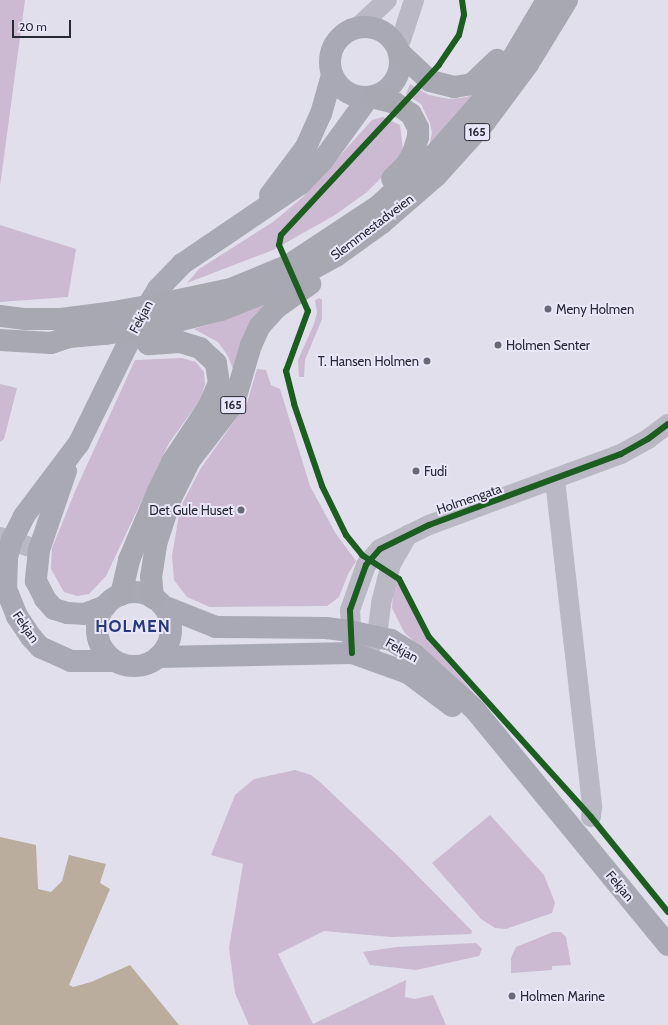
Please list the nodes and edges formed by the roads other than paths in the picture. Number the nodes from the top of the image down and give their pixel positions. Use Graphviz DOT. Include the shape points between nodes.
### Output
graph roads {
  1 [pos="387,0"];
  2 [pos="414,0"];
  3 [pos="547,0"];
  4 [pos="567,0"];
  5 [pos="357,28"];
  6 [pos="522,42"];
  7 [pos="399,51"];
  8 [pos="332,75"];
  9 [pos="370,98"];
  10 [pos="253,215"];
  11 [pos="359,240"];
  12 [pos="211,292"];
  13 [pos="0,316"];
  14 [pos="153,335"];
  15 [pos="0,340"];
  16 [pos="668,424"];
  17 [pos="71,455"];
  18 [pos="555,480"];
  19 [pos="408,534"];
  20 [pos="6,539"];
  21 [pos="39,550"];
  22 [pos="113,600"];
  23 [pos="158,602"];
  24 [pos="350,631"];
  25 [pos="377,637"];
  26 [pos="358,655"];
  27 [pos="158,657"];
  28 [pos="114,661"];
  29 [pos="527,771"];
  30 [pos="591,817"];
  31 [pos="668,945"];
  1 -- 5 [label="street"];
  2 -- 7 [label="street"];
  3 -- 6 [label="main road, Slemmestadveien / 165"];
  4 -- 11 [label="main road, Slemmestadveien / 165" via="504,98 459,153 409,201"];
  5 -- 7 [label="main road" via="374,28 388,36"];
  5 -- 8 [label="main road" via="342,36 334,46 330,58"];
  6 -- 7 [label="main road, 165" via="500,57 479,79 466,87 444,86 430,81"];
  6 -- 12 [label="main road, Slemmestadveien / 165" via="480,103 436,153 378,206 289,265 231,289"];
  7 -- 9 [label="main road" via="400,72 389,88"];
  8 -- 9 [label="main road" via="340,88 353,96"];
  8 -- 10 [label="main road, Fekjan" via="321,114 306,147"];
  9 -- 10 [label="main road, Fekjan" via="323,160 300,184"];
  9 -- 12 [label="main road, 165" via="395,103 411,114 416,122 418,137 407,164 379,192 311,240 280,258 229,280"];
  10 -- 17 [label="main road, Fekjan" via="182,264 158,289 140,319"];
  11 -- 14 [label="main road, Slemmestadveien / 165" via="336,256 277,288"];
  11 -- 23 [label="main road, 165" via="328,273 276,308 256,333 234,403 190,460 171,498 156,544 151,577"];
  12 -- 13 [label="main road, Slemmestadveien / 165, bridge" via="114,312 61,319 26,320"];
  14 -- 15 [label="main road, Slemmestadveien / 165, bridge" via="102,340 69,337 51,343"];
  14 -- 22 [label="main road, 165" via="200,348 216,363 219,383 209,406 172,462"];
  16 -- 18 [label="street, Holmengata" via="621,454"];
  17 -- 20 [label="main road, Fekjan"];
  17 -- 21 [label="main road, Fekjan"];
  18 -- 19 [label="street, Holmengata"];
  18 -- 30 [label="street" via="592,807"];
  19 -- 24 [label="street, Holmengata" via="380,548 366,565 350,610"];
  19 -- 25 [label="street" via="391,564 381,603"];
  20 -- 21 [label="street"];
  20 -- 28 [label="main road, Fekjan" via="6,589 17,616 31,637 40,647 70,661"];
  21 -- 22 [label="main road, Fekjan" via="36,582 45,599 54,608 67,613 84,614"];
  22 -- 23 [label="main road" via="143,594"];
  22 -- 28 [label="main road" via="99,616 97,629 99,642"];
  23 -- 24 [label="main road, Fekjan" via="216,627 326,628"];
  23 -- 27 [label="main road" via="168,616 170,633 165,649"];
  24 -- 25 [label="main road, Fekjan"];
  24 -- 26 [label="street, Holmengata"];
  25 -- 26 [label="street"];
  25 -- 29 [label="main road, Fekjan" via="391,640 436,671 475,710"];
  26 -- 27 [label="main road, Fekjan"];
  26 -- 29 [label="main road, Fekjan" via="408,673 428,686"];
  27 -- 28 [label="main road" via="137,666"];
  29 -- 31 [label="main road, Fekjan"];
}
